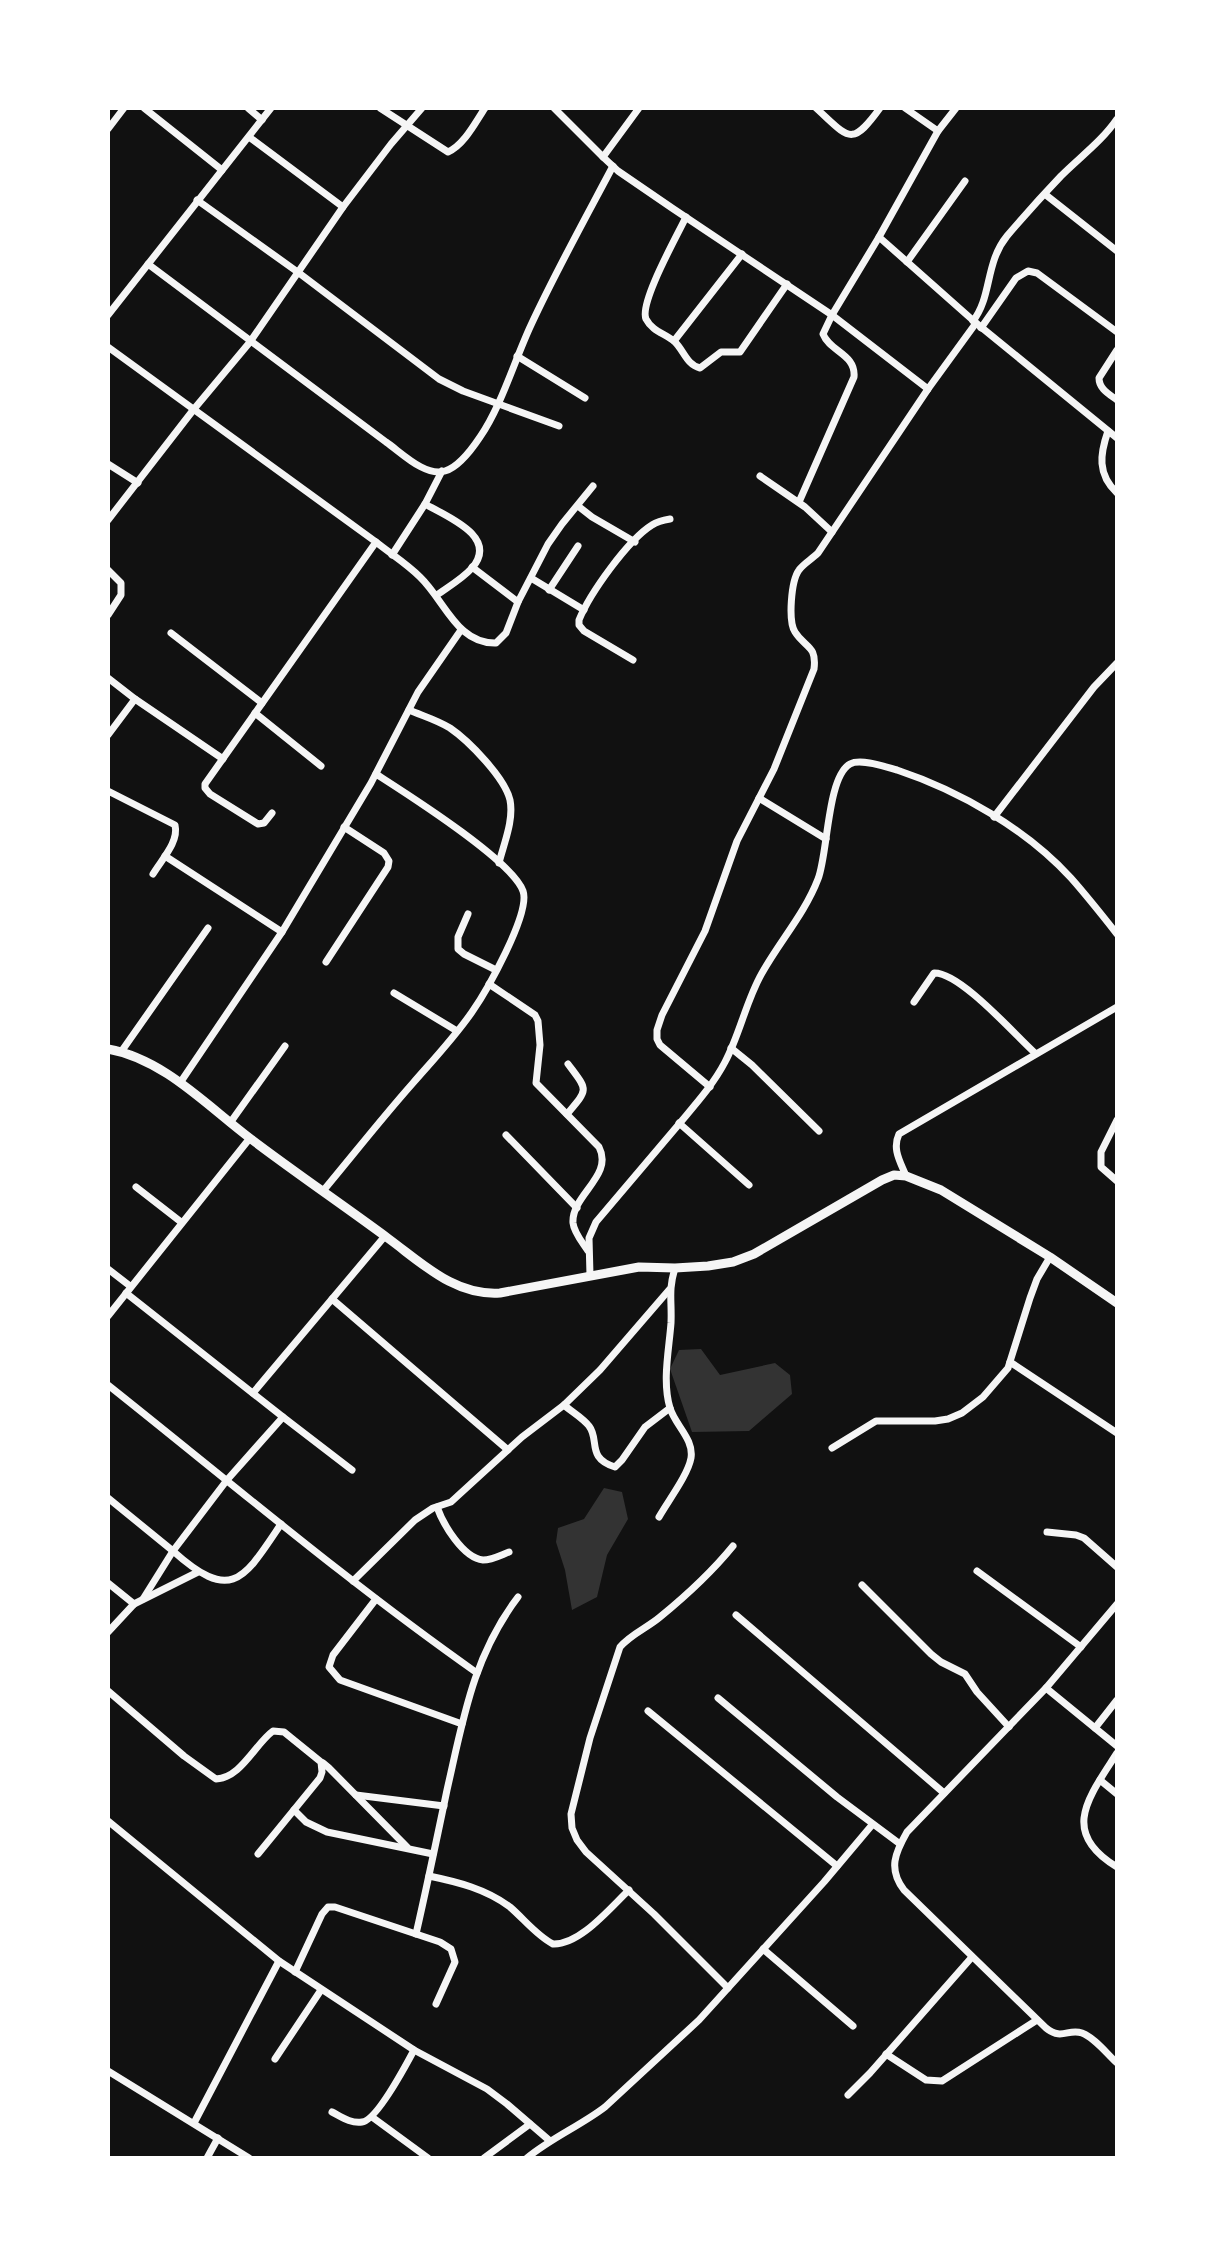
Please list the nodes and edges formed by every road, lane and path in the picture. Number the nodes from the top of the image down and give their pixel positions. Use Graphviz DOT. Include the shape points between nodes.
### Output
graph roads {
  1 [pos="124,108"];
  2 [pos="144,108"];
  3 [pos="248,108"];
  4 [pos="271,108"];
  5 [pos="380,108"];
  6 [pos="422,108"];
  7 [pos="485,108"];
  8 [pos="554,108"];
  9 [pos="639,108"];
  10 [pos="816,108"];
  11 [pos="880,108"];
  12 [pos="905,108"];
  13 [pos="956,108"];
  14 [pos="1117,119"];
  15 [pos="262,120"];
  16 [pos="406,126"];
  17 [pos="108,129"];
  18 [pos="938,131"];
  19 [pos="249,137"];
  20 [pos="603,157"];
  21 [pos="613,166"];
  22 [pos="222,170"];
  23 [pos="965,181"];
  24 [pos="1046,195"];
  25 [pos="197,200"];
  26 [pos="343,207"];
  27 [pos="686,217"];
  28 [pos="879,237"];
  29 [pos="1117,251"];
  30 [pos="742,254"];
  31 [pos="907,262"];
  32 [pos="148,264"];
  33 [pos="299,273"];
  34 [pos="787,284"];
  35 [pos="108,315"];
  36 [pos="832,315"];
  37 [pos="977,324"];
  38 [pos="1117,332"];
  39 [pos="674,341"];
  40 [pos="250,342"];
  41 [pos="108,347"];
  42 [pos="1117,350"];
  43 [pos="517,356"];
  44 [pos="928,389"];
  45 [pos="585,398"];
  46 [pos="1117,400"];
  47 [pos="497,403"];
  48 [pos="194,409"];
  49 [pos="559,426"];
  50 [pos="1108,431"];
  51 [pos="1117,438"];
  52 [pos="108,464"];
  53 [pos="442,471"];
  54 [pos="760,476"];
  55 [pos="138,483"];
  56 [pos="593,486"];
  57 [pos="1117,493"];
  58 [pos="799,502"];
  59 [pos="425,504"];
  60 [pos="578,506"];
  61 [pos="670,519"];
  62 [pos="108,520"];
  63 [pos="832,532"];
  64 [pos="376,542"];
  65 [pos="635,542"];
  66 [pos="578,546"];
  67 [pos="392,555"];
  68 [pos="472,567"];
  69 [pos="108,570"];
  70 [pos="531,578"];
  71 [pos="549,590"];
  72 [pos="437,595"];
  73 [pos="518,602"];
  74 [pos="584,610"];
  75 [pos="108,615"];
  76 [pos="461,630"];
  77 [pos="171,633"];
  78 [pos="633,660"];
  79 [pos="1117,663"];
  80 [pos="108,678"];
  81 [pos="135,699"];
  82 [pos="262,703"];
  83 [pos="409,710"];
  84 [pos="255,713"];
  85 [pos="108,735"];
  86 [pos="223,759"];
  87 [pos="321,766"];
  88 [pos="376,774"];
  89 [pos="108,791"];
  90 [pos="759,798"];
  91 [pos="272,813"];
  92 [pos="994,817"];
  93 [pos="344,827"];
  94 [pos="826,839"];
  95 [pos="165,856"];
  96 [pos="499,863"];
  97 [pos="153,874"];
  98 [pos="468,914"];
  99 [pos="208,928"];
  100 [pos="282,932"];
  101 [pos="1117,934"];
  102 [pos="326,962"];
  103 [pos="496,970"];
  104 [pos="489,984"];
  105 [pos="394,993"];
  106 [pos="914,1002"];
  107 [pos="1117,1007"];
  108 [pos="457,1031"];
  109 [pos="285,1046"];
  110 [pos="731,1048"];
  111 [pos="108,1049"];
  112 [pos="121,1052"];
  113 [pos="1035,1053"];
  114 [pos="568,1064"];
  115 [pos="180,1083"];
  116 [pos="710,1087"];
  117 [pos="567,1114"];
  118 [pos="1117,1120"];
  119 [pos="230,1123"];
  120 [pos="679,1123"];
  121 [pos="819,1131"];
  122 [pos="506,1135"];
  123 [pos="250,1138"];
  124 [pos="906,1176"];
  125 [pos="1117,1181"];
  126 [pos="749,1185"];
  127 [pos="136,1187"];
  128 [pos="323,1191"];
  129 [pos="577,1208"];
  130 [pos="181,1222"];
  131 [pos="385,1236"];
  132 [pos="590,1253"];
  133 [pos="1050,1257"];
  134 [pos="675,1268"];
  135 [pos="108,1269"];
  136 [pos="590,1275"];
  137 [pos="128,1290"];
  138 [pos="669,1290"];
  139 [pos="332,1299"];
  140 [pos="1117,1303"];
  141 [pos="108,1316"];
  142 [pos="1010,1362"];
  143 [pos="108,1385"];
  144 [pos="253,1393"];
  145 [pos="564,1405"];
  146 [pos="670,1408"];
  147 [pos="283,1417"];
  148 [pos="1117,1433"];
  149 [pos="832,1448"];
  150 [pos="508,1450"];
  151 [pos="352,1470"];
  152 [pos="227,1480"];
  153 [pos="108,1498"];
  154 [pos="437,1507"];
  155 [pos="659,1517"];
  156 [pos="281,1524"];
  157 [pos="1047,1532"];
  158 [pos="733,1546"];
  159 [pos="173,1551"];
  160 [pos="509,1552"];
  161 [pos="1117,1567"];
  162 [pos="977,1571"];
  163 [pos="198,1572"];
  164 [pos="353,1581"];
  165 [pos="108,1583"];
  166 [pos="862,1585"];
  167 [pos="518,1597"];
  168 [pos="143,1599"];
  169 [pos="376,1599"];
  170 [pos="134,1604"];
  171 [pos="1117,1604"];
  172 [pos="736,1615"];
  173 [pos="108,1632"];
  174 [pos="1081,1647"];
  175 [pos="477,1673"];
  176 [pos="1046,1688"];
  177 [pos="108,1691"];
  178 [pos="718,1698"];
  179 [pos="1117,1700"];
  180 [pos="648,1711"];
  181 [pos="462,1724"];
  182 [pos="1009,1727"];
  183 [pos="1095,1728"];
  184 [pos="1117,1746"];
  185 [pos="1117,1753"];
  186 [pos="321,1762"];
  187 [pos="1100,1780"];
  188 [pos="944,1793"];
  189 [pos="1117,1794"];
  190 [pos="356,1795"];
  191 [pos="444,1806"];
  192 [pos="294,1810"];
  193 [pos="108,1821"];
  194 [pos="872,1825"];
  195 [pos="900,1844"];
  196 [pos="409,1849"];
  197 [pos="258,1854"];
  198 [pos="433,1854"];
  199 [pos="837,1866"];
  200 [pos="1117,1867"];
  201 [pos="429,1876"];
  202 [pos="629,1890"];
  203 [pos="416,1934"];
  204 [pos="763,1949"];
  205 [pos="972,1957"];
  206 [pos="279,1961"];
  207 [pos="295,1972"];
  208 [pos="728,1988"];
  209 [pos="321,1990"];
  210 [pos="436,2004"];
  211 [pos="1037,2020"];
  212 [pos="853,2026"];
  213 [pos="414,2050"];
  214 [pos="886,2054"];
  215 [pos="275,2059"];
  216 [pos="1117,2063"];
  217 [pos="108,2071"];
  218 [pos="848,2095"];
  219 [pos="332,2112"];
  220 [pos="372,2117"];
  221 [pos="194,2123"];
  222 [pos="530,2124"];
  223 [pos="218,2138"];
  224 [pos="550,2141"];
  225 [pos="207,2158"];
  226 [pos="249,2158"];
  227 [pos="428,2158"];
  228 [pos="484,2158"];
  229 [pos="527,2158"];
  1 -- 17 [label="street"];
  2 -- 22 [label="street"];
  3 -- 15 [label="street"];
  4 -- 15 [label="street"];
  5 -- 16 [label="street"];
  6 -- 16 [label="street"];
  7 -- 16 [label="street" via="448,152"];
  8 -- 20 [label="street"];
  9 -- 20 [label="street"];
  10 -- 11 [label="street" via="849,135 863,131"];
  12 -- 18 [label="street"];
  13 -- 18 [label="street"];
  14 -- 24 [label="street"];
  15 -- 19 [label="street"];
  16 -- 26 [label="street"];
  18 -- 28 [label="street"];
  19 -- 22 [label="street"];
  19 -- 26 [label="street"];
  20 -- 21 [label="street"];
  21 -- 27 [label="street"];
  21 -- 43 [label="street"];
  22 -- 25 [label="street"];
  23 -- 31 [label="street"];
  24 -- 29 [label="street"];
  24 -- 37 [label="street" via="1006,236 992,260"];
  25 -- 32 [label="street"];
  25 -- 33 [label="street"];
  26 -- 33 [label="street"];
  27 -- 30 [label="street"];
  27 -- 39 [label="street" via="644,315"];
  28 -- 31 [label="street"];
  28 -- 36 [label="street"];
  30 -- 34 [label="street"];
  30 -- 39 [label="street"];
  31 -- 37 [label="street"];
  32 -- 35 [label="street"];
  32 -- 40 [label="street"];
  33 -- 40 [label="street"];
  33 -- 47 [label="street" via="439,379"];
  34 -- 36 [label="street"];
  34 -- 39 [label="street" via="740,352 721,352 696,368"];
  36 -- 44 [label="street"];
  36 -- 58 [label="street" via="823,337 851,361 854,377"];
  37 -- 38 [label="street" via="1028,271"];
  37 -- 44 [label="street"];
  37 -- 50 [label="street"];
  40 -- 48 [label="street"];
  40 -- 53 [label="street" via="424,468"];
  41 -- 48 [label="street"];
  42 -- 46 [label="street" via="1099,383"];
  43 -- 45 [label="street"];
  43 -- 47 [label="street"];
  44 -- 63 [label="street"];
  47 -- 49 [label="street"];
  47 -- 53 [label="street" via="480,438"];
  48 -- 55 [label="street"];
  48 -- 64 [label="street"];
  50 -- 51 [label="street"];
  50 -- 57 [label="street" via="1101,463"];
  52 -- 55 [label="street"];
  53 -- 59 [label="street"];
  54 -- 58 [label="street"];
  55 -- 62 [label="street"];
  56 -- 60 [label="street"];
  58 -- 63 [label="street"];
  59 -- 67 [label="street"];
  59 -- 68 [label="street" via="477,539 480,556"];
  60 -- 65 [label="street"];
  60 -- 70 [label="street" via="548,544"];
  61 -- 65 [label="street" via="655,523"];
  63 -- 90 [label="street" via="796,575 794,630 813,651 814,669"];
  64 -- 67 [label="street"];
  64 -- 82 [label="street"];
  65 -- 74 [label="street"];
  66 -- 71 [label="street"];
  67 -- 72 [label="street"];
  68 -- 72 [label="street"];
  68 -- 73 [label="street"];
  69 -- 75 [label="street" via="121,583 121,595"];
  70 -- 71 [label="street"];
  70 -- 73 [label="street"];
  71 -- 74 [label="street"];
  72 -- 76 [label="street"];
  73 -- 76 [label="street" via="506,633 496,643 473,640"];
  74 -- 78 [label="street" via="579,625 584,631"];
  76 -- 83 [label="street"];
  77 -- 82 [label="street"];
  79 -- 92 [label="street"];
  80 -- 81 [label="street"];
  81 -- 85 [label="street"];
  81 -- 86 [label="street"];
  82 -- 84 [label="street"];
  83 -- 88 [label="street"];
  83 -- 96 [label="street" via="453,730 506,788 511,818"];
  84 -- 86 [label="street"];
  84 -- 87 [label="street"];
  86 -- 91 [label="street" via="205,784 210,794 258,824"];
  88 -- 93 [label="street"];
  88 -- 96 [label="street"];
  89 -- 95 [label="street" via="175,825 175,840"];
  90 -- 94 [label="street"];
  90 -- 116 [label="street" via="737,841 705,931 657,1030 660,1045"];
  92 -- 94 [label="street" via="921,778 851,763 835,789"];
  92 -- 101 [label="street" via="1049,857"];
  93 -- 100 [label="street"];
  93 -- 102 [label="street" via="389,861"];
  94 -- 110 [label="street" via="818,881 762,973"];
  95 -- 97 [label="street"];
  95 -- 100 [label="street"];
  96 -- 103 [label="street" via="523,890 525,902"];
  98 -- 103 [label="street" via="458,949"];
  99 -- 112 [label="street"];
  100 -- 115 [label="street"];
  103 -- 104 [label="street"];
  104 -- 108 [label="street"];
  104 -- 117 [label="street" via="535,1015 540,1036 536,1083"];
  105 -- 108 [label="street"];
  106 -- 113 [label="street" via="934,973 946,974"];
  107 -- 113 [label="street"];
  108 -- 128 [label="street"];
  109 -- 119 [label="street"];
  110 -- 116 [label="street"];
  110 -- 121 [label="street"];
  111 -- 112 [label="street"];
  112 -- 115 [label="street"];
  113 -- 124 [label="street" via="899,1134 895,1144"];
  114 -- 117 [label="street" via="584,1091"];
  115 -- 119 [label="street"];
  116 -- 120 [label="street"];
  117 -- 129 [label="street" via="602,1153 601,1170"];
  118 -- 125 [label="street" via="1099,1159"];
  119 -- 123 [label="street"];
  120 -- 126 [label="street"];
  120 -- 132 [label="street" via="596,1222"];
  122 -- 129 [label="street"];
  123 -- 128 [label="street"];
  123 -- 130 [label="street"];
  124 -- 133 [label="street" via="941,1190"];
  124 -- 134 [label="street" via="882,1180 754,1254 733,1262"];
  127 -- 130 [label="street"];
  128 -- 131 [label="street"];
  129 -- 132 [label="street" via="575,1231"];
  130 -- 137 [label="street"];
  131 -- 136 [label="street" via="449,1281 485,1294"];
  131 -- 139 [label="street"];
  132 -- 136 [label="street"];
  133 -- 140 [label="street"];
  133 -- 142 [label="street" via="1033,1288"];
  134 -- 136 [label="street"];
  134 -- 138 [label="street"];
  135 -- 137 [label="street"];
  137 -- 141 [label="street"];
  137 -- 144 [label="street"];
  138 -- 145 [label="street"];
  138 -- 146 [label="street"];
  139 -- 144 [label="street"];
  139 -- 150 [label="street"];
  142 -- 148 [label="street"];
  142 -- 149 [label="street" via="983,1397 962,1413 935,1421 876,1421"];
  143 -- 152 [label="street"];
  144 -- 147 [label="street"];
  145 -- 146 [label="street" via="590,1427 596,1453 615,1467 645,1427"];
  145 -- 150 [label="street"];
  146 -- 155 [label="street" via="692,1453"];
  147 -- 151 [label="street"];
  147 -- 152 [label="street"];
  150 -- 154 [label="street" via="451,1502"];
  152 -- 156 [label="street"];
  152 -- 159 [label="street"];
  153 -- 159 [label="street"];
  154 -- 160 [label="street" via="447,1529 474,1557 490,1559"];
  154 -- 164 [label="street" via="415,1520"];
  156 -- 163 [label="street" via="240,1576 220,1580"];
  156 -- 164 [label="street"];
  157 -- 161 [label="street" via="1084,1538"];
  158 -- 202 [label="street" via="694,1589 626,1640 614,1658 600,1704 573,1803 572,1828 586,1852"];
  159 -- 163 [label="street"];
  159 -- 168 [label="street"];
  162 -- 174 [label="street"];
  163 -- 168 [label="street"];
  164 -- 169 [label="street"];
  165 -- 170 [label="street"];
  166 -- 182 [label="street" via="931,1654 970,1679"];
  167 -- 175 [label="street" via="496,1629"];
  168 -- 170 [label="street"];
  169 -- 175 [label="street"];
  169 -- 181 [label="street" via="333,1655 332,1673"];
  170 -- 173 [label="street"];
  171 -- 174 [label="street"];
  172 -- 188 [label="street"];
  174 -- 176 [label="street"];
  175 -- 181 [label="street"];
  176 -- 182 [label="street"];
  176 -- 183 [label="street"];
  177 -- 186 [label="street" via="216,1779 228,1777 273,1731 284,1732"];
  178 -- 194 [label="street"];
  179 -- 183 [label="street"];
  180 -- 199 [label="street"];
  181 -- 191 [label="street"];
  182 -- 188 [label="street"];
  183 -- 184 [label="street"];
  185 -- 187 [label="street"];
  186 -- 190 [label="street"];
  186 -- 192 [label="street" via="320,1778"];
  187 -- 189 [label="street"];
  187 -- 200 [label="street" via="1086,1807 1085,1831 1094,1850"];
  188 -- 195 [label="street"];
  190 -- 191 [label="street"];
  190 -- 196 [label="street"];
  191 -- 198 [label="street"];
  192 -- 196 [label="street" via="317,1829"];
  192 -- 197 [label="street"];
  193 -- 206 [label="street"];
  194 -- 195 [label="street"];
  194 -- 199 [label="street"];
  195 -- 205 [label="street" via="897,1881"];
  196 -- 198 [label="street"];
  198 -- 201 [label="street"];
  199 -- 204 [label="street"];
  201 -- 202 [label="street" via="491,1895 553,1944 577,1937"];
  201 -- 203 [label="street"];
  202 -- 208 [label="street"];
  203 -- 207 [label="street" via="328,1907"];
  203 -- 210 [label="street" via="447,1945 454,1955"];
  204 -- 208 [label="street"];
  204 -- 212 [label="street"];
  205 -- 211 [label="street"];
  205 -- 214 [label="street"];
  206 -- 207 [label="street"];
  206 -- 221 [label="street"];
  207 -- 209 [label="street"];
  208 -- 224 [label="street" via="605,2107"];
  209 -- 213 [label="street"];
  209 -- 215 [label="street"];
  211 -- 214 [label="street" via="942,2081 926,2080"];
  211 -- 216 [label="street" via="1060,2036 1087,2035"];
  213 -- 220 [label="street"];
  213 -- 222 [label="street" via="487,2089"];
  214 -- 218 [label="street"];
  217 -- 221 [label="street"];
  219 -- 220 [label="street" via="360,2123"];
  220 -- 227 [label="street"];
  221 -- 223 [label="street"];
  222 -- 224 [label="street"];
  222 -- 228 [label="street"];
  223 -- 225 [label="street"];
  223 -- 226 [label="street"];
  224 -- 229 [label="street"];
}
